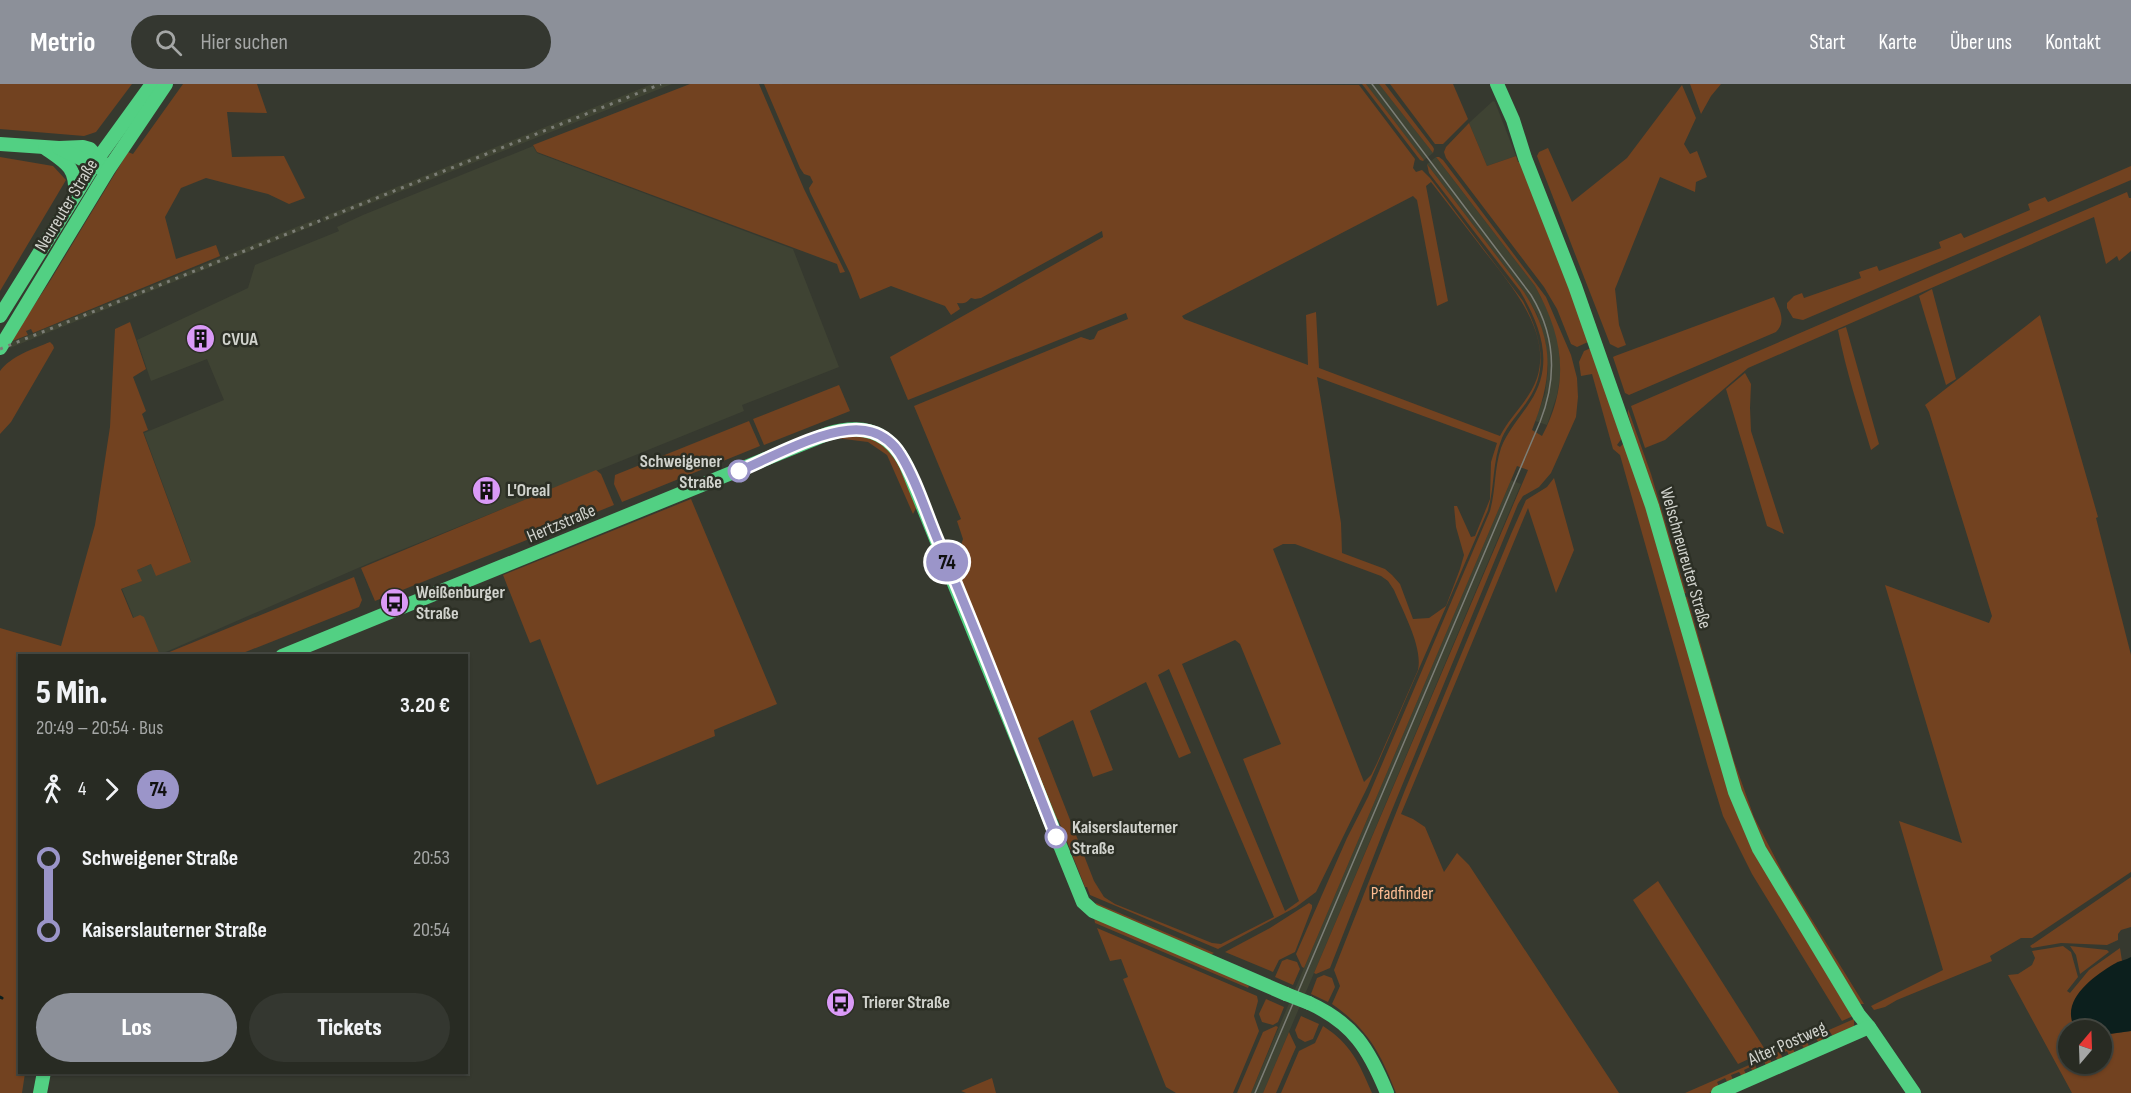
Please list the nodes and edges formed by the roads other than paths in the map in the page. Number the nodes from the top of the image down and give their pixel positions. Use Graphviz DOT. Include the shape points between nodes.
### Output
graph roads {
  1 [pos="152,84"];
  2 [pos="166,84"];
  3 [pos="1497,84"];
  4 [pos="0,144"];
  5 [pos="44,147"];
  6 [pos="96,161"];
  7 [pos="108,170"];
  8 [pos="74,196"];
  9 [pos="0,316"];
  10 [pos="0,348"];
  11 [pos="287,654"];
  12 [pos="1869,1027"];
  13 [pos="44,1074"];
  14 [pos="40,1093"];
  15 [pos="1387,1093"];
  16 [pos="1718,1093"];
  17 [pos="1914,1093"];
  1 -- 6 [label="main road, Neureuter Straße"];
  2 -- 7 [label="main road, Neureuter Straße"];
  3 -- 12 [label="main road, Welschneureuter Straße" via="1575,286 1652,506 1735,792 1779,883"];
  4 -- 5 [label="main road"];
  5 -- 6 [label="main road"];
  5 -- 8 [label="main road" via="73,171"];
  6 -- 7 [label="main road"];
  6 -- 8 [label="main road, Neureuter Straße"];
  7 -- 10 [label="main road, Neureuter Straße"];
  8 -- 9 [label="main road, Neureuter Straße"];
  11 -- 15 [label="main road, Hertzstraße, bridge" via="827,434 844,429 872,432 897,448 906,465 1087,908 1338,1019 1360,1040"];
  12 -- 16 [label="main road, Alter Postweg"];
  12 -- 17 [label="main road, Welschneureuter Straße"];
  13 -- 14 [label="main road"];
}
